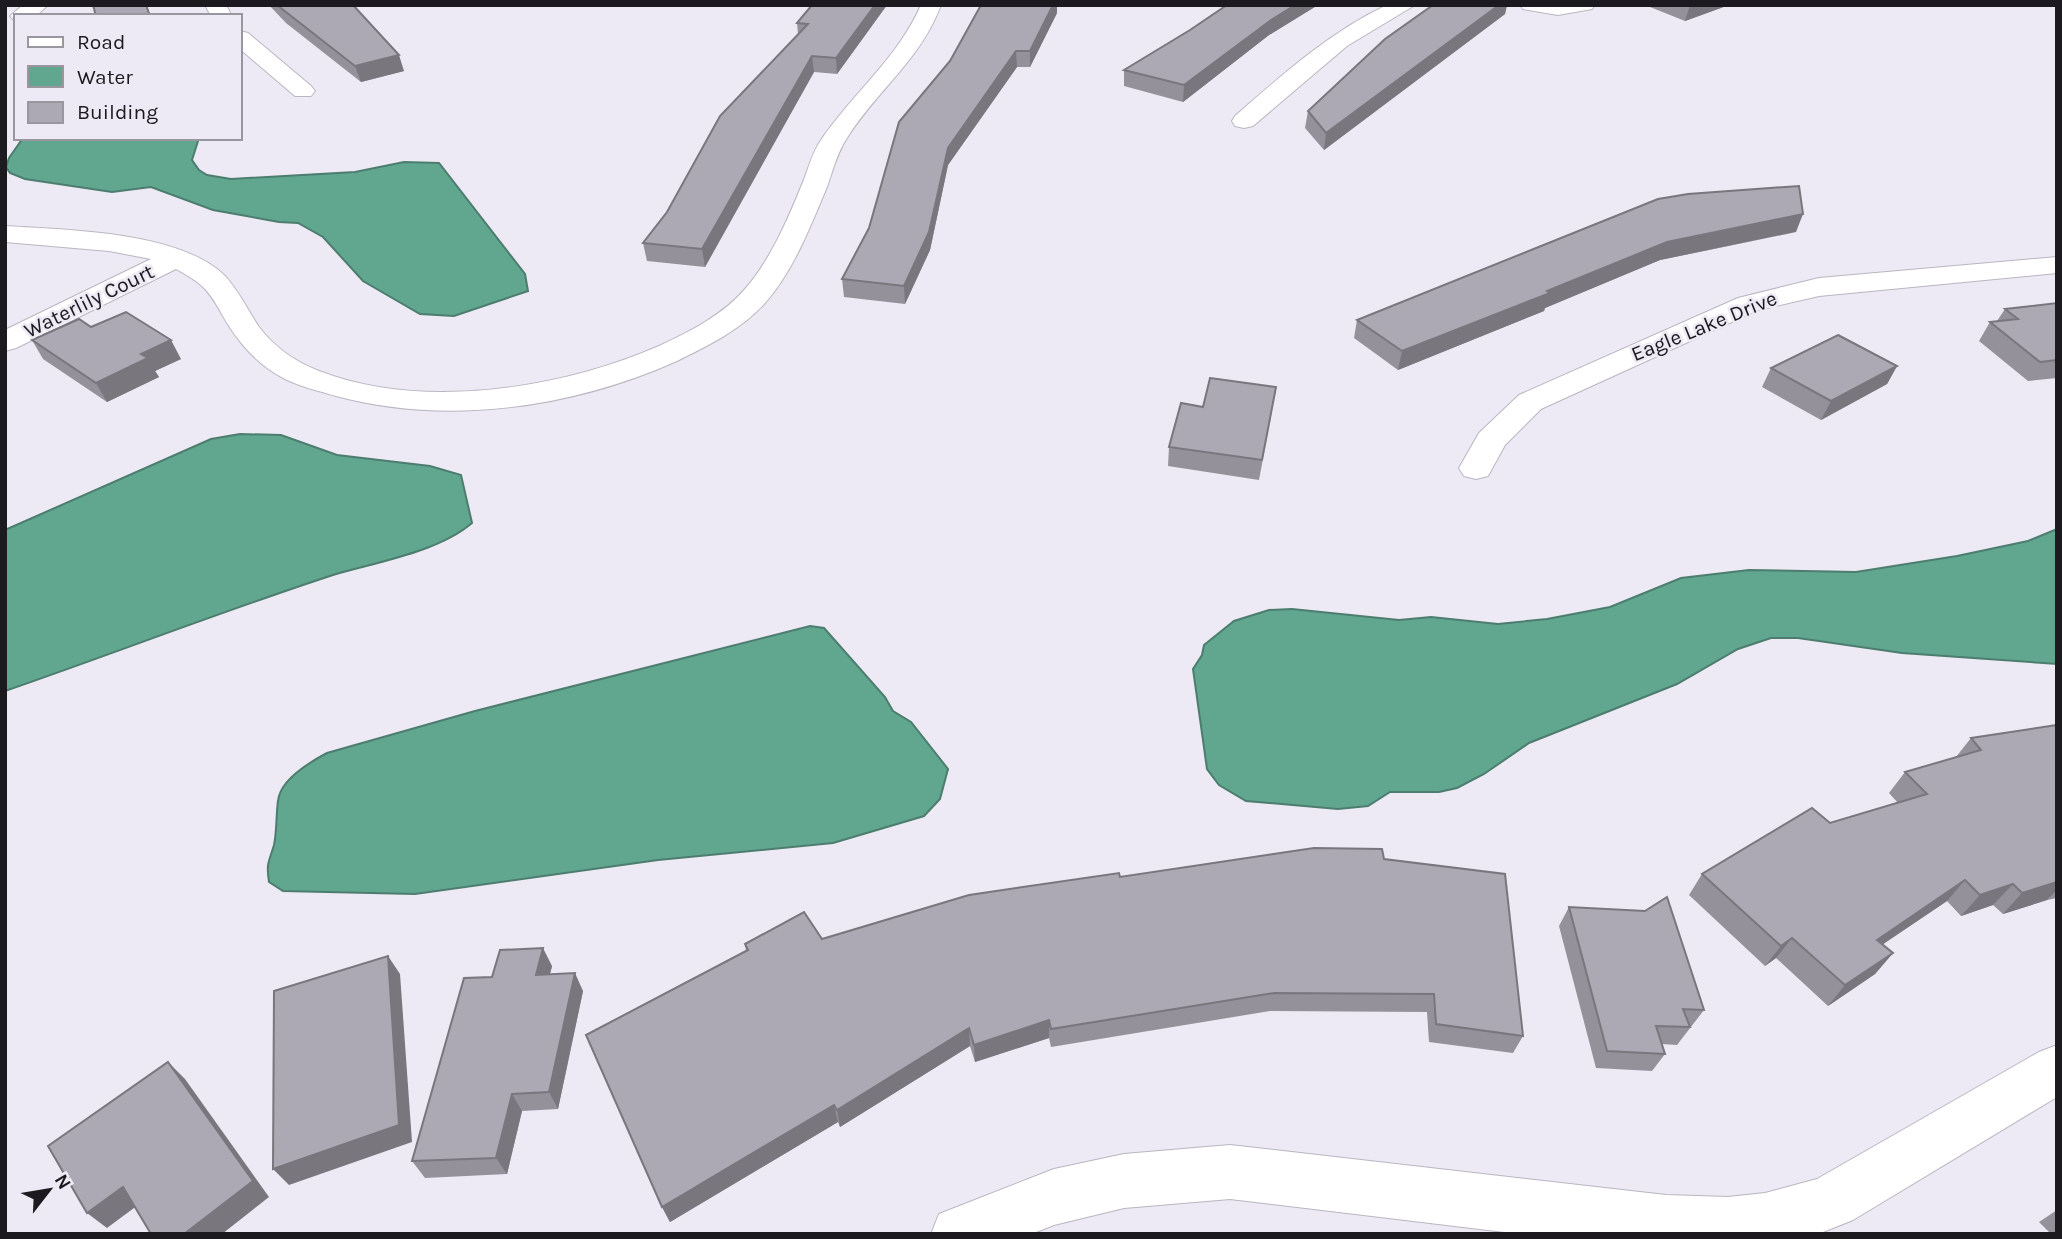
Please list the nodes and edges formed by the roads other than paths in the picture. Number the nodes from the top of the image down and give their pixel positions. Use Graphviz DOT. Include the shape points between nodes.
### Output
graph roads {
  1 [pos="931,5"];
  2 [pos="1405,5"];
  3 [pos="1530,5"];
  4 [pos="1584,5"];
  5 [pos="242,40"];
  6 [pos="303,90"];
  7 [pos="1244,121"];
  8 [pos="5,234"];
  9 [pos="173,259"];
  10 [pos="2057,265"];
  11 [pos="5,342"];
  12 [pos="1476,468"];
  13 [pos="2057,1069"];
  14 [pos="959,1234"];
  1 -- 9 [label="street" via="904,55 827,150 786,252 753,298 703,336 625,370 554,389 467,400 404,398 344,388 316,381 279,362 259,346 224,293 204,273"];
  2 -- 7 [label="street" via="1323,52"];
  3 -- 4 [label="street" via="1558,9"];
  5 -- 6 [label="street"];
  8 -- 9 [label="street" via="109,243"];
  9 -- 11 [label="street, Waterlily Court"];
  10 -- 12 [label="street, Eagle Lake Drive" via="1819,287 1748,304 1539,397 1492,440"];
  13 -- 14 [label="street" via="1833,1200 1765,1221 1665,1223 1230,1172 1172,1175 1054,1197"];
}
